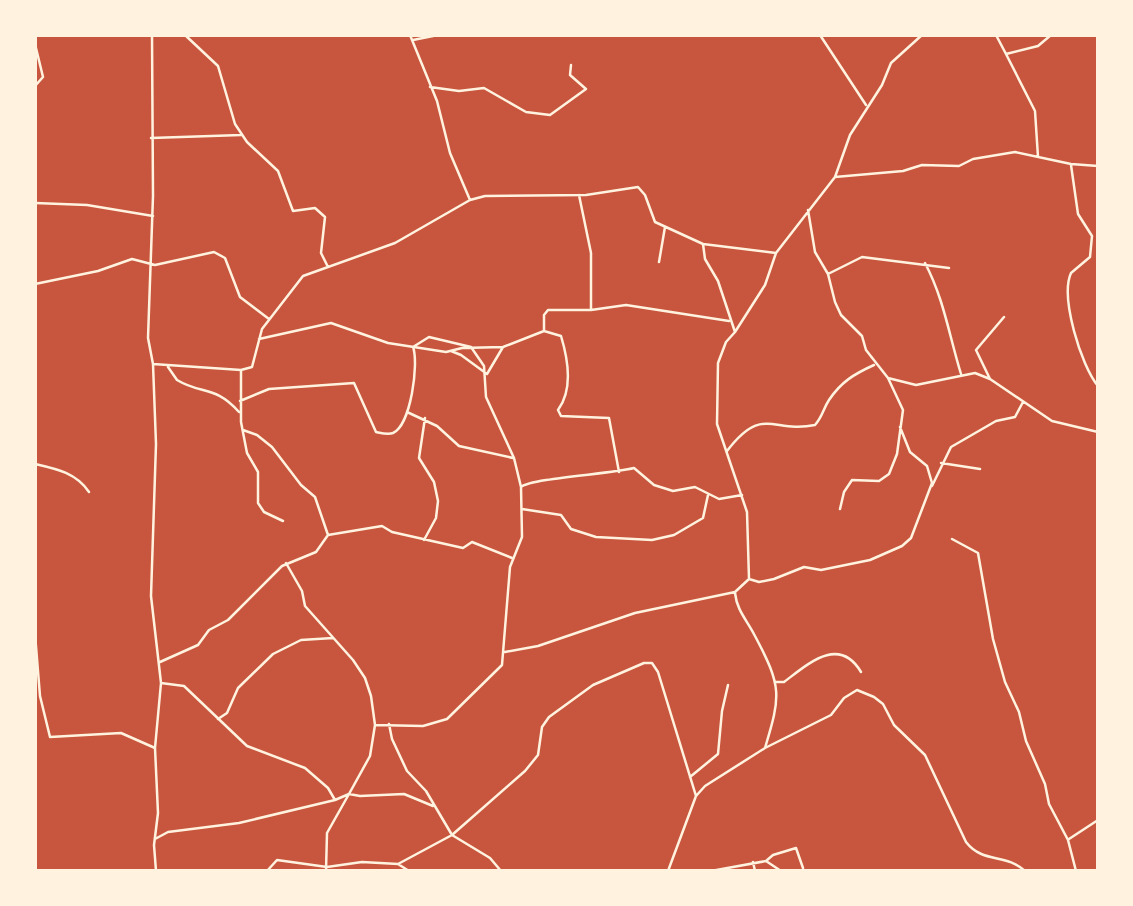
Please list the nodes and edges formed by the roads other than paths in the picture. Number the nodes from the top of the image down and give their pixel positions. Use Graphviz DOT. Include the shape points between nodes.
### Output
graph roads {
  1 [pos="152,35"];
  2 [pos="185,35"];
  3 [pos="410,35"];
  4 [pos="438,35"];
  5 [pos="820,35"];
  6 [pos="922,35"];
  7 [pos="996,35"];
  8 [pos="1051,35"];
  9 [pos="413,40"];
  10 [pos="35,44"];
  11 [pos="1006,54"];
  12 [pos="571,65"];
  13 [pos="35,86"];
  14 [pos="430,87"];
  15 [pos="866,105"];
  16 [pos="241,135"];
  17 [pos="151,138"];
  18 [pos="1038,157"];
  19 [pos="1071,164"];
  20 [pos="1098,166"];
  21 [pos="835,177"];
  22 [pos="579,195"];
  23 [pos="470,200"];
  24 [pos="35,203"];
  25 [pos="808,209"];
  26 [pos="153,216"];
  27 [pos="665,227"];
  28 [pos="703,244"];
  29 [pos="776,253"];
  30 [pos="659,262"];
  31 [pos="925,263"];
  32 [pos="150,265"];
  33 [pos="328,268"];
  34 [pos="949,268"];
  35 [pos="828,274"];
  36 [pos="35,285"];
  37 [pos="591,310"];
  38 [pos="1004,317"];
  39 [pos="269,318"];
  40 [pos="729,321"];
  41 [pos="544,331"];
  42 [pos="734,332"];
  43 [pos="258,340"];
  44 [pos="412,347"];
  45 [pos="471,347"];
  46 [pos="503,347"];
  47 [pos="451,351"];
  48 [pos="153,364"];
  49 [pos="875,365"];
  50 [pos="168,367"];
  51 [pos="241,370"];
  52 [pos="487,374"];
  53 [pos="961,374"];
  54 [pos="888,378"];
  55 [pos="990,379"];
  56 [pos="1098,386"];
  57 [pos="240,401"];
  58 [pos="1023,402"];
  59 [pos="240,412"];
  60 [pos="407,412"];
  61 [pos="425,418"];
  62 [pos="900,427"];
  63 [pos="243,430"];
  64 [pos="1098,432"];
  65 [pos="727,451"];
  66 [pos="514,458"];
  67 [pos="941,463"];
  68 [pos="35,464"];
  69 [pos="980,469"];
  70 [pos="620,472"];
  71 [pos="932,486"];
  72 [pos="521,487"];
  73 [pos="89,492"];
  74 [pos="709,494"];
  75 [pos="742,495"];
  76 [pos="522,509"];
  77 [pos="840,509"];
  78 [pos="283,520"];
  79 [pos="328,535"];
  80 [pos="952,539"];
  81 [pos="424,540"];
  82 [pos="513,558"];
  83 [pos="286,563"];
  84 [pos="749,579"];
  85 [pos="735,592"];
  86 [pos="35,634"];
  87 [pos="333,638"];
  88 [pos="505,652"];
  89 [pos="160,662"];
  90 [pos="861,672"];
  91 [pos="161,682"];
  92 [pos="776,682"];
  93 [pos="728,685"];
  94 [pos="218,719"];
  95 [pos="389,724"];
  96 [pos="375,725"];
  97 [pos="155,748"];
  98 [pos="765,748"];
  99 [pos="690,777"];
  100 [pos="349,794"];
  101 [pos="696,796"];
  102 [pos="335,800"];
  103 [pos="434,806"];
  104 [pos="1098,820"];
  105 [pos="452,835"];
  106 [pos="155,839"];
  107 [pos="1068,840"];
  108 [pos="766,861"];
  109 [pos="753,862"];
  110 [pos="398,864"];
  111 [pos="803,868"];
  112 [pos="327,869"];
  113 [pos="156,871"];
  114 [pos="267,871"];
  115 [pos="409,871"];
  116 [pos="501,871"];
  117 [pos="668,871"];
  118 [pos="710,871"];
  119 [pos="755,871"];
  120 [pos="781,871"];
  121 [pos="1025,871"];
  122 [pos="1076,871"];
  1 -- 17 [label="street"];
  2 -- 16 [label="street" via="218,66"];
  3 -- 9 [label="street"];
  4 -- 9 [label="street"];
  5 -- 15 [label="street"];
  6 -- 15 [label="street" via="891,63 882,85"];
  7 -- 11 [label="street"];
  8 -- 11 [label="street" via="1038,46"];
  9 -- 14 [label="street"];
  10 -- 13 [label="street" via="43,77"];
  11 -- 18 [label="street" via="1035,111"];
  12 -- 14 [label="street" via="570,75 586,89 550,115 526,112 484,88 449,91"];
  14 -- 23 [label="street"];
  15 -- 21 [label="street"];
  16 -- 17 [label="street"];
  16 -- 33 [label="street" via="278,172 293,211 315,208 326,217 321,253"];
  17 -- 26 [label="street"];
  18 -- 19 [label="street"];
  18 -- 21 [label="street" via="1015,152 959,166 922,165 903,172"];
  19 -- 20 [label="street"];
  19 -- 56 [label="street" via="1078,214 1093,241 1090,257 1071,273 1068,288 1076,341"];
  21 -- 25 [label="street"];
  22 -- 23 [label="street" via="497,195"];
  22 -- 27 [label="street" via="638,187 653,219"];
  22 -- 37 [label="street" via="592,253"];
  23 -- 33 [label="street" via="395,243"];
  24 -- 26 [label="street" via="87,205"];
  25 -- 29 [label="street"];
  25 -- 35 [label="street" via="815,253"];
  26 -- 32 [label="street"];
  27 -- 28 [label="street"];
  27 -- 30 [label="street"];
  28 -- 29 [label="street"];
  28 -- 40 [label="street"];
  29 -- 42 [label="street" via="765,285"];
  31 -- 34 [label="street"];
  31 -- 35 [label="street" via="862,257"];
  31 -- 53 [label="street" via="940,293 940,309 950,324"];
  32 -- 36 [label="street" via="132,259"];
  32 -- 39 [label="street" via="219,253 240,297"];
  32 -- 48 [label="street" via="148,338"];
  33 -- 39 [label="street" via="303,276"];
  35 -- 49 [label="street" via="841,315 862,336"];
  37 -- 40 [label="street" via="626,305"];
  37 -- 41 [label="street" via="548,310"];
  38 -- 55 [label="street" via="976,350"];
  39 -- 43 [label="street"];
  40 -- 42 [label="street"];
  41 -- 46 [label="street"];
  41 -- 70 [label="street" via="561,336 569,362 565,400 558,410 561,416 609,418"];
  42 -- 65 [label="street" via="718,363 717,424"];
  43 -- 44 [label="street" via="331,323"];
  43 -- 51 [label="street" via="252,367"];
  44 -- 45 [label="street" via="429,337"];
  44 -- 47 [label="street"];
  44 -- 60 [label="street" via="416,356"];
  45 -- 46 [label="street"];
  45 -- 47 [label="street"];
  45 -- 52 [label="street"];
  46 -- 52 [label="street"];
  47 -- 52 [label="street"];
  48 -- 50 [label="street"];
  48 -- 89 [label="street" via="156,444 151,596"];
  49 -- 54 [label="street"];
  49 -- 65 [label="street" via="845,379 815,425 774,422 745,429"];
  50 -- 51 [label="street"];
  50 -- 59 [label="street" via="177,380 209,389"];
  51 -- 57 [label="street"];
  52 -- 66 [label="street" via="486,397"];
  53 -- 54 [label="street" via="916,385"];
  53 -- 55 [label="street"];
  54 -- 62 [label="street" via="902,405"];
  55 -- 58 [label="street"];
  57 -- 59 [label="street"];
  57 -- 60 [label="street" via="269,389 349,382 358,388 376,432 394,432"];
  58 -- 64 [label="street" via="1052,421"];
  58 -- 67 [label="street" via="1012,419 996,421 951,447"];
  59 -- 63 [label="street"];
  60 -- 61 [label="street"];
  61 -- 66 [label="street" via="459,446"];
  61 -- 81 [label="street" via="419,457 434,482 438,501 436,518"];
  62 -- 71 [label="street" via="910,452 927,466"];
  62 -- 77 [label="street" via="889,474 879,481 852,480"];
  63 -- 78 [label="street" via="247,453 259,476 258,503 264,512"];
  63 -- 79 [label="street" via="272,447 314,497"];
  65 -- 75 [label="street"];
  66 -- 72 [label="street"];
  67 -- 69 [label="street"];
  67 -- 71 [label="street"];
  68 -- 73 [label="street" via="62,470"];
  70 -- 72 [label="street" via="534,481"];
  70 -- 74 [label="street" via="634,468 653,485 673,491 695,487"];
  71 -- 84 [label="street" via="915,531 902,546 861,562 821,570 804,567 767,580"];
  72 -- 76 [label="street"];
  74 -- 75 [label="street" via="719,499"];
  74 -- 76 [label="street" via="703,518 658,540 596,537 571,529 561,515"];
  75 -- 84 [label="street" via="750,547"];
  76 -- 82 [label="street" via="522,537"];
  79 -- 81 [label="street" via="378,526"];
  79 -- 83 [label="street" via="316,552"];
  80 -- 107 [label="street" via="978,553 1004,682 1019,712 1049,804"];
  81 -- 82 [label="street" via="463,548 472,542"];
  82 -- 88 [label="street" via="502,638"];
  83 -- 87 [label="street" via="305,606"];
  83 -- 89 [label="street" via="198,645"];
  84 -- 85 [label="street"];
  85 -- 88 [label="street" via="635,613 538,646"];
  85 -- 92 [label="street" via="738,611 755,634"];
  86 -- 97 [label="street" via="40,696 50,737 121,733"];
  87 -- 94 [label="street" via="301,640 273,654 238,688 227,713"];
  87 -- 96 [label="street" via="365,678"];
  88 -- 95 [label="street" via="499,671 447,719 424,726"];
  89 -- 91 [label="street"];
  90 -- 92 [label="street" via="849,657 836,654"];
  91 -- 94 [label="street" via="184,686"];
  91 -- 97 [label="street"];
  92 -- 98 [label="street" via="778,706"];
  93 -- 99 [label="street" via="718,754"];
  94 -- 102 [label="street" via="247,746 305,768"];
  95 -- 96 [label="street"];
  95 -- 103 [label="street" via="407,771"];
  96 -- 100 [label="street" via="370,756"];
  97 -- 106 [label="street"];
  98 -- 101 [label="street"];
  98 -- 121 [label="street" via="831,715 851,692 874,697 925,755 974,853 1014,862"];
  99 -- 101 [label="street"];
  99 -- 105 [label="street" via="658,672 652,663 644,663 593,685 549,717 542,727 538,755 525,771"];
  100 -- 102 [label="street"];
  100 -- 103 [label="street" via="404,794"];
  100 -- 112 [label="street" via="327,834"];
  101 -- 117 [label="street"];
  102 -- 106 [label="street" via="239,823 168,832"];
  103 -- 105 [label="street"];
  104 -- 107 [label="street"];
  105 -- 110 [label="street"];
  105 -- 116 [label="street" via="490,858"];
  106 -- 113 [label="street"];
  107 -- 122 [label="street"];
  108 -- 109 [label="street"];
  108 -- 111 [label="street" via="796,848"];
  108 -- 120 [label="street"];
  109 -- 118 [label="street"];
  109 -- 119 [label="street"];
  110 -- 112 [label="street" via="362,862"];
  110 -- 115 [label="street"];
  112 -- 114 [label="street" via="277,860"];
}
